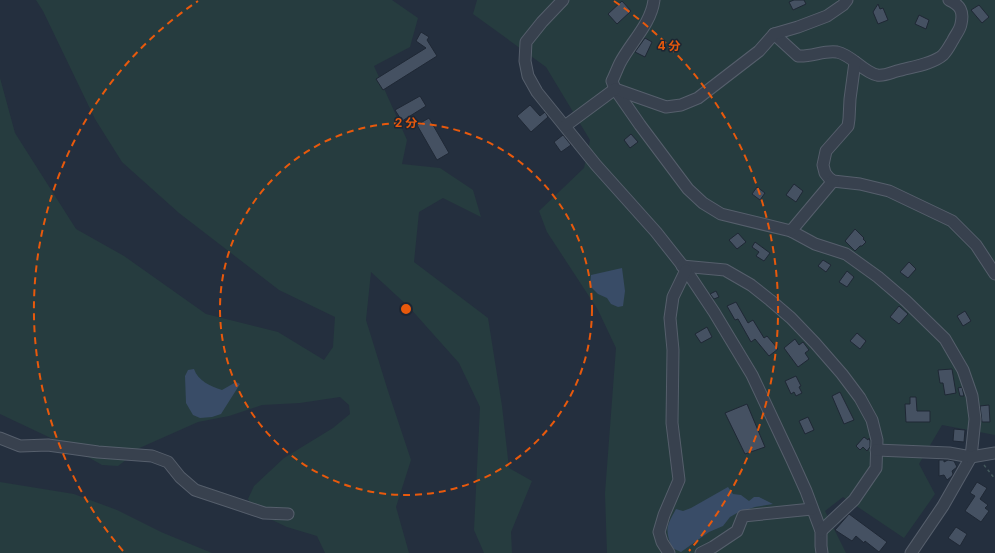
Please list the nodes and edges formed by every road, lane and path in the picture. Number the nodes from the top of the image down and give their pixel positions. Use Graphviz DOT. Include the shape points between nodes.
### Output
graph roads {
  1 [pos="563,0"];
  2 [pos="654,0"];
  3 [pos="847,0"];
  4 [pos="949,0"];
  5 [pos="774,34"];
  6 [pos="855,62"];
  7 [pos="615,89"];
  8 [pos="565,126"];
  9 [pos="833,181"];
  10 [pos="791,231"];
  11 [pos="684,268"];
  12 [pos="995,274"];
  13 [pos="0,438"];
  14 [pos="876,450"];
  15 [pos="995,453"];
  16 [pos="974,456"];
  17 [pos="995,479"];
  18 [pos="812,509"];
  19 [pos="288,514"];
  20 [pos="821,531"];
  21 [pos="669,553"];
  22 [pos="701,553"];
  23 [pos="822,553"];
  24 [pos="911,553"];
  1 -- 8 [label="street" via="526,42 525,61 528,76 537,92"];
  2 -- 7 [label="street" via="653,9 612,81"];
  3 -- 5 [label="street" via="827,16"];
  4 -- 6 [label="street" via="957,3 962,18 960,28 942,56 886,75 876,74"];
  5 -- 6 [label="street" via="798,56 839,52"];
  5 -- 7 [label="street" via="759,52 698,98 681,105 666,107"];
  6 -- 9 [label="street" via="848,126 823,157 825,173"];
  7 -- 8 [label="street"];
  7 -- 10 [label="street" via="688,189 703,203 721,214"];
  8 -- 11 [label="street"];
  9 -- 10 [label="street"];
  9 -- 12 [label="street" via="888,191 952,221 976,245"];
  10 -- 16 [label="street" via="815,244 846,254 878,276 945,339 963,370 972,396 975,420"];
  11 -- 14 [label="street" via="725,270 751,286 791,318 842,374 860,398 872,420 877,440"];
  11 -- 18 [label="street" via="752,375"];
  11 -- 21 [label="street" via="673,297 670,318 673,350 672,423 679,480 659,532"];
  13 -- 19 [label="street" via="20,446 48,445 152,456 168,462 195,490 264,513"];
  14 -- 16 [label="street"];
  14 -- 20 [label="street" via="876,468 854,500"];
  15 -- 16 [label="street"];
  16 -- 17 [label="path"];
  16 -- 24 [label="street"];
  18 -- 20 [label="street"];
  18 -- 22 [label="street" via="743,516 737,531"];
  20 -- 23 [label="street"];
}
